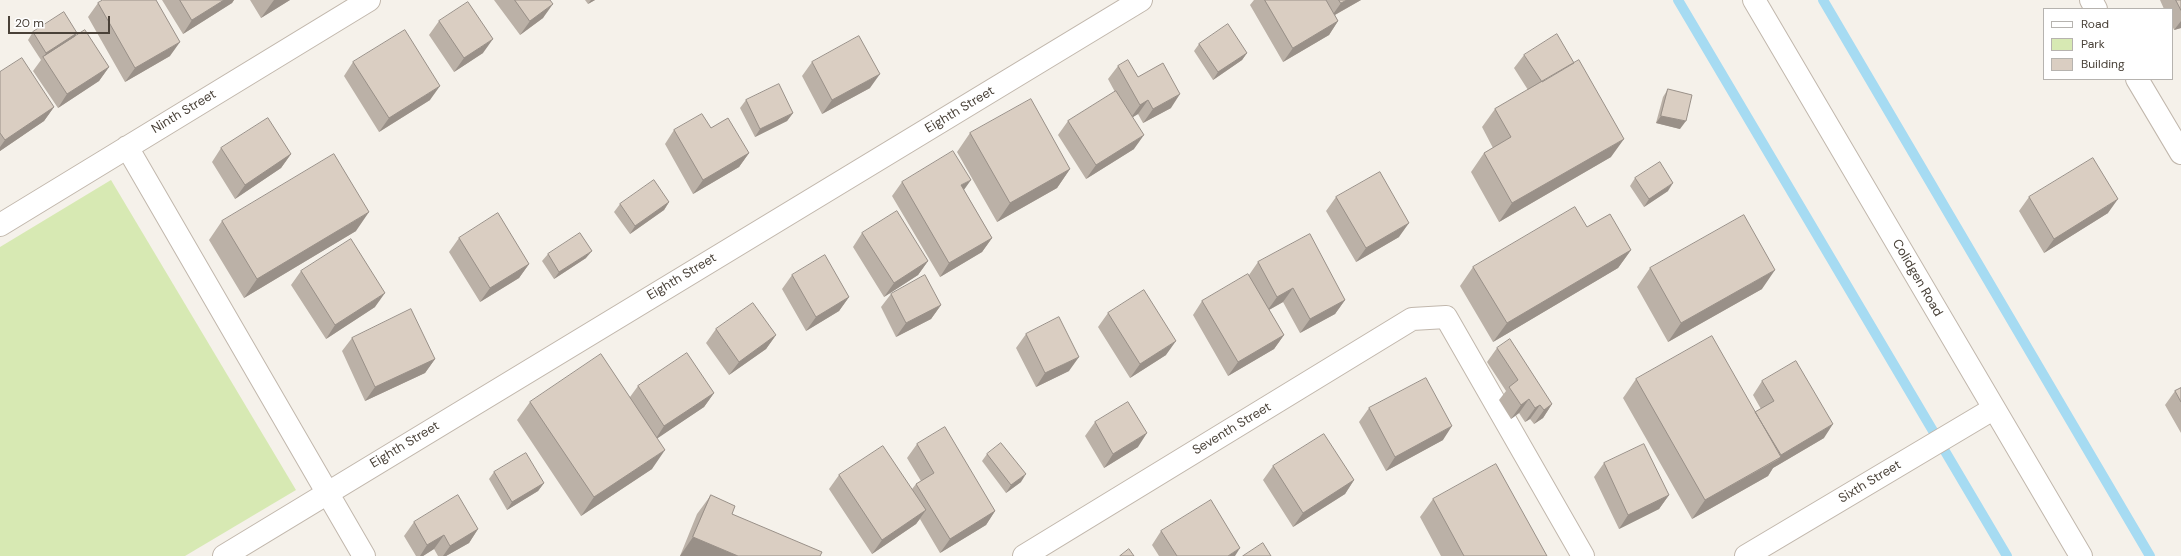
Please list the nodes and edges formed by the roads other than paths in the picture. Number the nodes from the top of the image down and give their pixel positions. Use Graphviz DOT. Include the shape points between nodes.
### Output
graph roads {
  1 [pos="369,0"];
  2 [pos="1142,0"];
  3 [pos="1754,0"];
  4 [pos="2139,80"];
  5 [pos="127,148"];
  6 [pos="2181,153"];
  7 [pos="0,225"];
  8 [pos="1993,409"];
  9 [pos="327,492"];
  10 [pos="224,556"];
  11 [pos="364,556"];
  12 [pos="1024,556"];
  13 [pos="1583,556"];
  14 [pos="1746,556"];
  15 [pos="2081,556"];
  1 -- 5 [label="street, Ninth Street"];
  2 -- 9 [label="street, Eighth Street"];
  3 -- 8 [label="street, Colidgen Road"];
  4 -- 6 [label="street"];
  5 -- 7 [label="street, Ninth Street"];
  5 -- 9 [label="street"];
  8 -- 14 [label="street, Sixth Street"];
  8 -- 15 [label="street, Colidgen Road"];
  9 -- 10 [label="street, Eighth Street"];
  9 -- 11 [label="street"];
  12 -- 13 [label="street, Seventh Street" via="1412,319 1446,317"];
}
